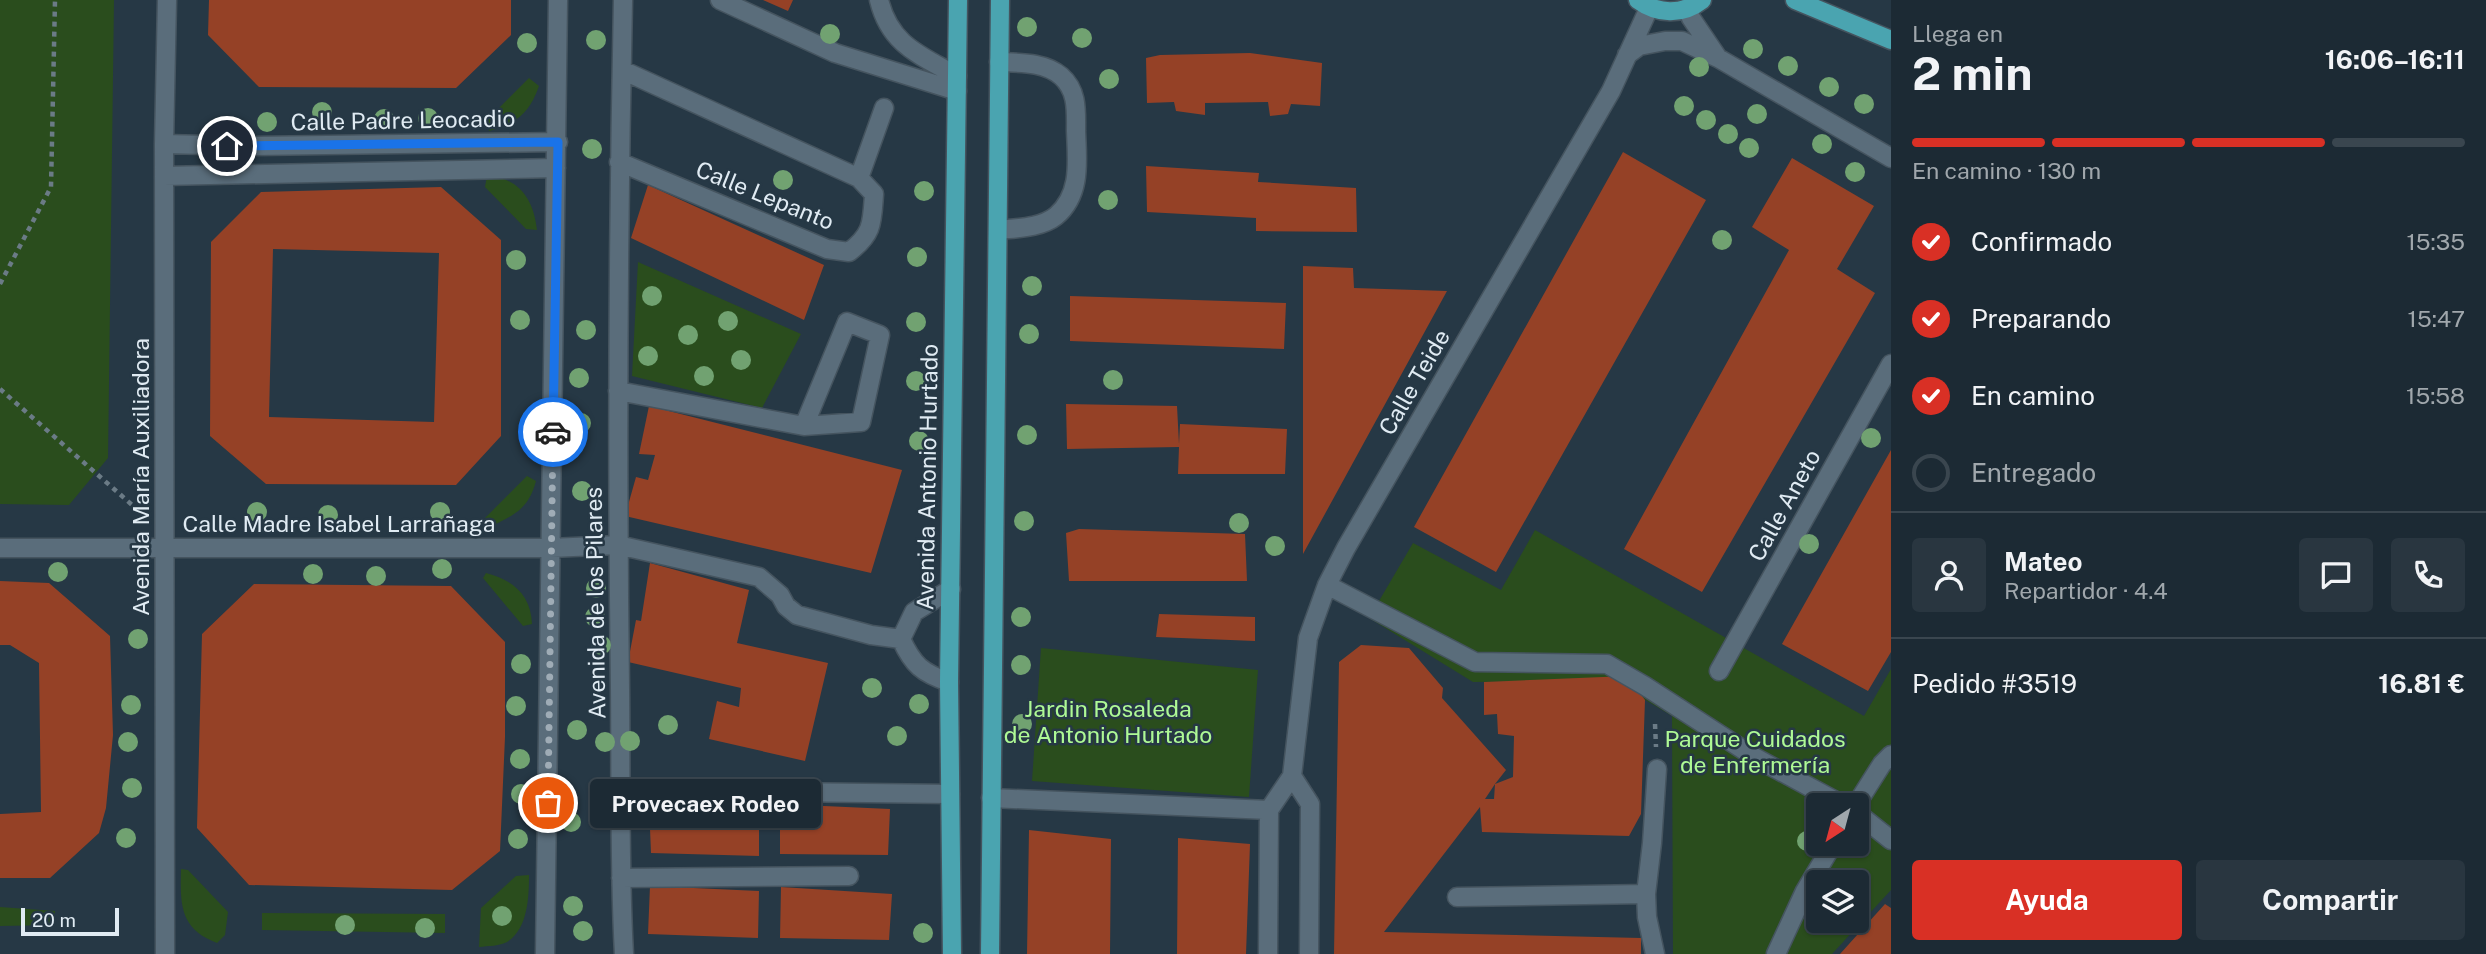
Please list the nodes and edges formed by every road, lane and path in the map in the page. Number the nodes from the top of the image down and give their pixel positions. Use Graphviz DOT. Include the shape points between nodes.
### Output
graph roads {
  1 [pos="55,0"];
  2 [pos="167,0"];
  3 [pos="558,0"];
  4 [pos="623,0"];
  5 [pos="720,0"];
  6 [pos="879,0"];
  7 [pos="958,0"];
  8 [pos="1000,0"];
  9 [pos="1795,0"];
  10 [pos="1643,4"];
  11 [pos="1694,4"];
  12 [pos="1891,40"];
  13 [pos="1627,55"];
  14 [pos="1718,58"];
  15 [pos="999,62"];
  16 [pos="622,71"];
  17 [pos="957,83"];
  18 [pos="884,108"];
  19 [pos="558,142"];
  20 [pos="164,144"];
  21 [pos="1891,158"];
  22 [pos="620,162"];
  23 [pos="556,168"];
  24 [pos="164,176"];
  25 [pos="859,178"];
  26 [pos="999,230"];
  27 [pos="0,284"];
  28 [pos="1891,364"];
  29 [pos="0,389"];
  30 [pos="618,391"];
  31 [pos="804,426"];
  32 [pos="165,541"];
  33 [pos="618,545"];
  34 [pos="0,548"];
  35 [pos="551,548"];
  36 [pos="1328,585"];
  37 [pos="950,589"];
  38 [pos="901,639"];
  39 [pos="1719,670"];
  40 [pos="949,682"];
  41 [pos="1891,755"];
  42 [pos="1657,769"];
  43 [pos="1292,776"];
  44 [pos="621,790"];
  45 [pos="1821,793"];
  46 [pos="1864,793"];
  47 [pos="950,794"];
  48 [pos="991,798"];
  49 [pos="1269,810"];
  50 [pos="1869,823"];
  51 [pos="1891,840"];
  52 [pos="1826,856"];
  53 [pos="849,876"];
  54 [pos="621,878"];
  55 [pos="1646,894"];
  56 [pos="1457,897"];
  57 [pos="165,954"];
  58 [pos="545,954"];
  59 [pos="624,954"];
  60 [pos="953,954"];
  61 [pos="990,954"];
  62 [pos="1268,954"];
  63 [pos="1309,954"];
  64 [pos="1655,954"];
  65 [pos="1776,954"];
  1 -- 27 [label="path" via="51,187"];
  2 -- 20 [label="street, Avenida María Auxiliadora"];
  3 -- 19 [label="street, Avenida de los Pilares"];
  4 -- 16 [label="street, Avenida de los Pilares"];
  5 -- 17 [label="street" via="835,53"];
  6 -- 17 [label="street" via="886,24 897,38"];
  7 -- 17 [label="main road, Avenida Antonio Hurtado"];
  8 -- 15 [label="main road"];
  9 -- 12 [label="main road"];
  10 -- 11 [label="main road" via="1664,13"];
  10 -- 13 [label="street, Calle Teide" via="1638,32"];
  11 -- 14 [label="street" via="1691,18"];
  13 -- 14 [label="street" via="1639,46 1682,41"];
  13 -- 36 [label="street, Calle Teide" via="1611,91"];
  14 -- 21 [label="street"];
  15 -- 26 [label="main road"];
  15 -- 26 [label="street" via="1044,65 1072,90 1079,169 1071,196 1056,216"];
  16 -- 22 [label="street, Avenida de los Pilares"];
  16 -- 25 [label="street"];
  17 -- 37 [label="main road, Avenida Antonio Hurtado"];
  18 -- 25 [label="street"];
  19 -- 20 [label="street, Calle Padre Leocadio"];
  19 -- 23 [label="street, Avenida de los Pilares"];
  20 -- 24 [label="street, Avenida María Auxiliadora"];
  22 -- 25 [label="street, Calle Lepanto" via="827,249 849,252 865,240 872,220 874,194"];
  22 -- 30 [label="street, Avenida de los Pilares"];
  23 -- 24 [label="street"];
  23 -- 35 [label="street, Avenida de los Pilares"];
  24 -- 32 [label="street, Avenida María Auxiliadora"];
  26 -- 48 [label="main road"];
  28 -- 39 [label="street, Calle Aneto"];
  29 -- 32 [label="path"];
  30 -- 31 [label="street"];
  30 -- 33 [label="street, Avenida de los Pilares"];
  31 -- 31 [label="street" via="847,322 880,335 861,422"];
  32 -- 34 [label="street, Calle Madre Isabel Larrañaga"];
  32 -- 35 [label="street, Calle Madre Isabel Larrañaga"];
  32 -- 57 [label="street, Avenida María Auxiliadora"];
  33 -- 35 [label="street, Calle Madre Isabel Larrañaga"];
  33 -- 38 [label="street, Calle Madre Isabel Larrañaga" via="759,578 797,615"];
  33 -- 44 [label="street, Avenida de los Pilares"];
  35 -- 58 [label="street, Avenida de los Pilares"];
  36 -- 43 [label="street, Calle Teide" via="1308,638"];
  36 -- 45 [label="street" via="1475,662 1607,664 1756,758"];
  37 -- 38 [label="street" via="914,611"];
  37 -- 40 [label="main road, Avenida Antonio Hurtado"];
  38 -- 40 [label="street" via="910,658 928,675"];
  40 -- 47 [label="main road, Avenida Antonio Hurtado"];
  41 -- 46 [label="street"];
  42 -- 55 [label="street"];
  43 -- 49 [label="street"];
  43 -- 63 [label="street" via="1310,804"];
  44 -- 47 [label="street"];
  44 -- 54 [label="street, Avenida de los Pilares"];
  47 -- 60 [label="main road, Avenida Antonio Hurtado"];
  48 -- 49 [label="street"];
  48 -- 61 [label="main road"];
  49 -- 62 [label="street"];
  50 -- 51 [label="street"];
  52 -- 65 [label="street"];
  53 -- 54 [label="street"];
  54 -- 59 [label="street, Avenida de los Pilares"];
  55 -- 56 [label="street"];
  55 -- 64 [label="street"];
}
